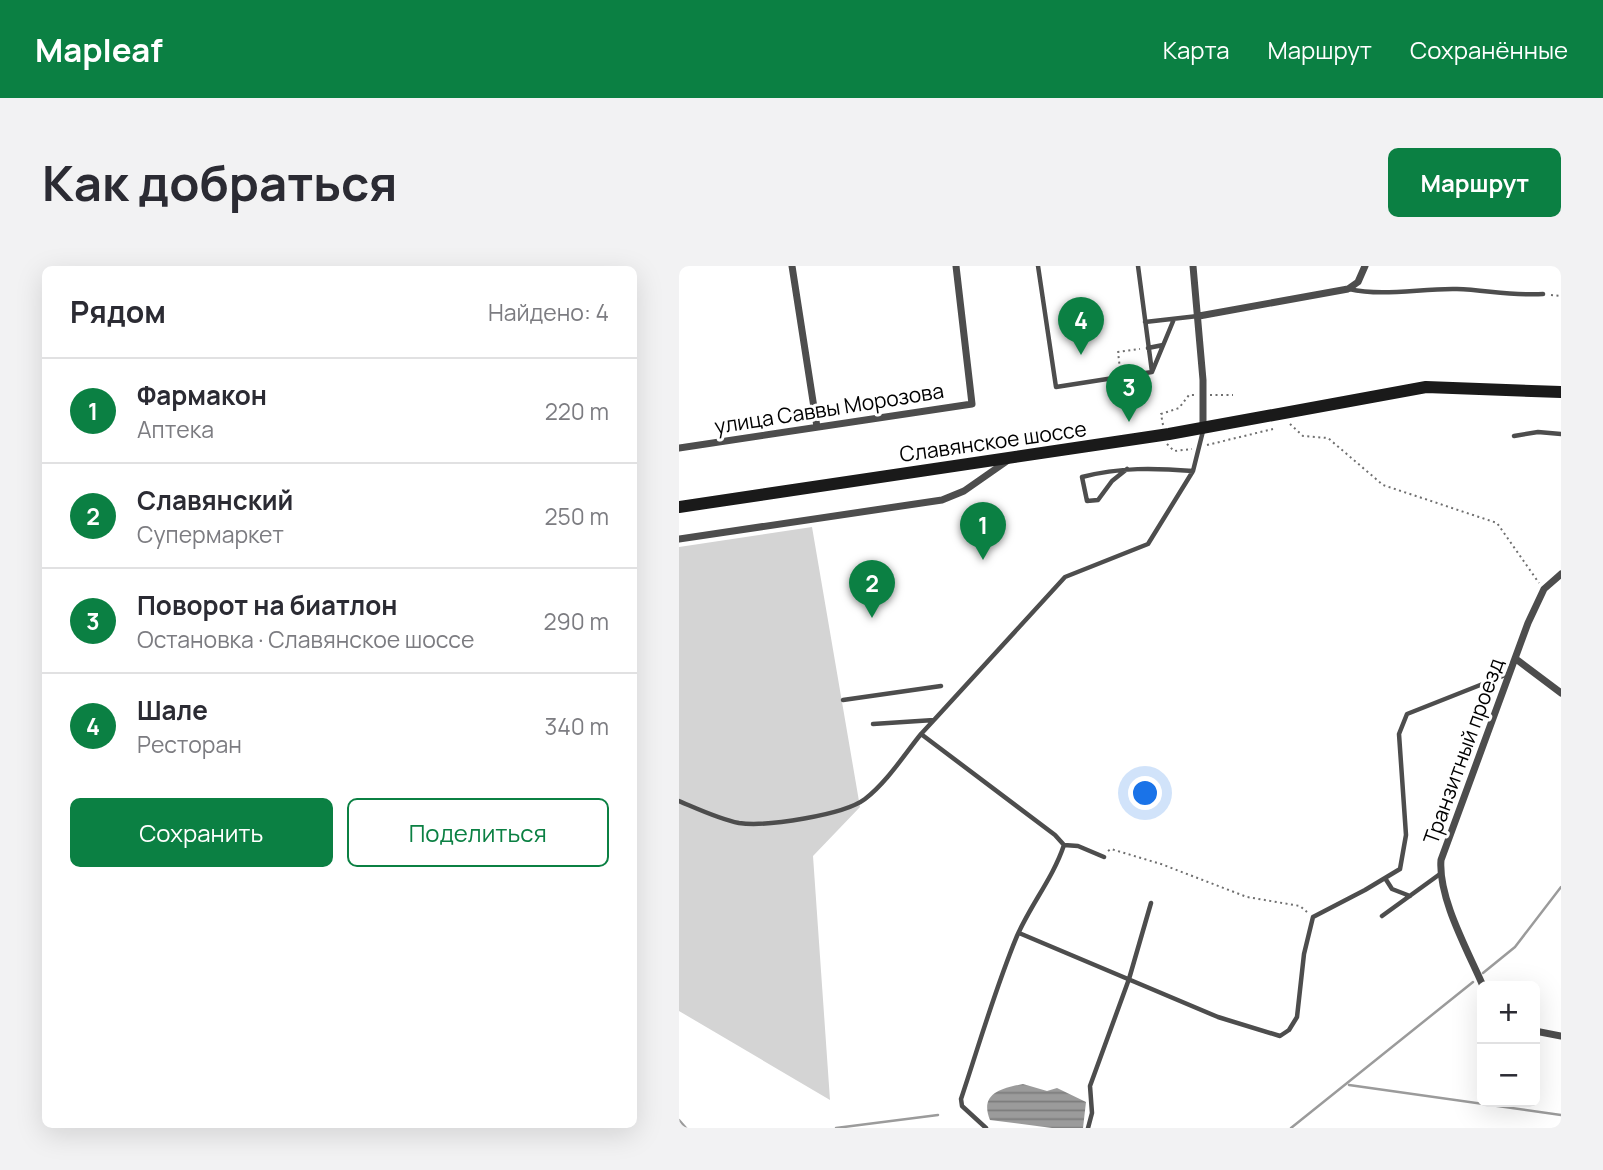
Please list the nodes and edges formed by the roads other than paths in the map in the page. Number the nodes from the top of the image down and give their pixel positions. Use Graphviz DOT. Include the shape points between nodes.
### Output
graph roads {
  1 [pos="792,266"];
  2 [pos="956,266"];
  3 [pos="1038,266"];
  4 [pos="1138,266"];
  5 [pos="1193,266"];
  6 [pos="1366,266"];
  7 [pos="1348,289"];
  8 [pos="1543,294"];
  9 [pos="1199,316"];
  10 [pos="1174,319"];
  11 [pos="1145,322"];
  12 [pos="1163,345"];
  13 [pos="1148,348"];
  14 [pos="1151,372"];
  15 [pos="1561,391"];
  16 [pos="1203,427"];
  17 [pos="817,428"];
  18 [pos="1561,434"];
  19 [pos="1514,436"];
  20 [pos="679,448"];
  21 [pos="1010,458"];
  22 [pos="1127,469"];
  23 [pos="1193,471"];
  24 [pos="679,507"];
  25 [pos="679,539"];
  26 [pos="1561,574"];
  27 [pos="1516,659"];
  28 [pos="1512,673"];
  29 [pos="941,686"];
  30 [pos="1561,693"];
  31 [pos="843,700"];
  32 [pos="935,720"];
  33 [pos="873,724"];
  34 [pos="921,734"];
  35 [pos="679,801"];
  36 [pos="1064,845"];
  37 [pos="1104,857"];
  38 [pos="1440,874"];
  39 [pos="1385,878"];
  40 [pos="1411,896"];
  41 [pos="1151,903"];
  42 [pos="1382,916"];
  43 [pos="1019,933"];
  44 [pos="1129,979"];
  45 [pos="1481,981"];
  46 [pos="1540,1032"];
  47 [pos="1561,1036"];
  48 [pos="986,1128"];
  49 [pos="1088,1128"];
  1 -- 17 [label="street"];
  2 -- 17 [label="street, улица Саввы Морозова" via="972,404"];
  3 -- 14 [label="lane" via="1056,387"];
  4 -- 11 [label="lane"];
  5 -- 9 [label="street"];
  6 -- 7 [label="street" via="1358,282"];
  7 -- 8 [label="lane" via="1365,293 1458,289"];
  7 -- 9 [label="street"];
  9 -- 10 [label="lane"];
  9 -- 16 [label="street"];
  10 -- 11 [label="lane"];
  10 -- 12 [label="lane"];
  11 -- 13 [label="lane"];
  12 -- 13 [label="lane"];
  12 -- 14 [label="lane"];
  13 -- 14 [label="lane"];
  15 -- 16 [label="main road, Славянское шоссе" via="1426,387"];
  16 -- 21 [label="main road, Славянское шоссе"];
  16 -- 23 [label="lane"];
  17 -- 20 [label="street, улица Саввы Морозова"];
  18 -- 19 [label="lane"];
  21 -- 24 [label="main road, Славянское шоссе"];
  21 -- 25 [label="street" via="964,491 942,500"];
  22 -- 22 [label="lane" via="1082,477 1087,501 1098,500"];
  22 -- 23 [label="lane"];
  23 -- 32 [label="lane" via="1149,544 1065,578"];
  26 -- 27 [label="street, Транзитный проезд" via="1544,589"];
  27 -- 28 [label="street, Транзитный проезд"];
  27 -- 30 [label="street"];
  28 -- 38 [label="street, Транзитный проезд" via="1447,837"];
  28 -- 39 [label="lane" via="1407,714 1399,734 1406,835 1400,869"];
  29 -- 31 [label="lane"];
  32 -- 33 [label="lane"];
  32 -- 34 [label="lane"];
  34 -- 35 [label="lane" via="879,786 852,806 750,824 717,817"];
  34 -- 36 [label="lane"];
  36 -- 37 [label="lane"];
  36 -- 43 [label="lane"];
  38 -- 40 [label="lane"];
  38 -- 45 [label="street, Транзитный проезд"];
  39 -- 40 [label="lane" via="1392,889"];
  39 -- 44 [label="lane" via="1313,917 1297,1017 1280,1036 1218,1017"];
  40 -- 42 [label="lane"];
  41 -- 44 [label="lane"];
  43 -- 44 [label="lane"];
  43 -- 48 [label="lane" via="961,1100"];
  44 -- 49 [label="lane" via="1090,1086"];
  46 -- 47 [label="street"];
}
